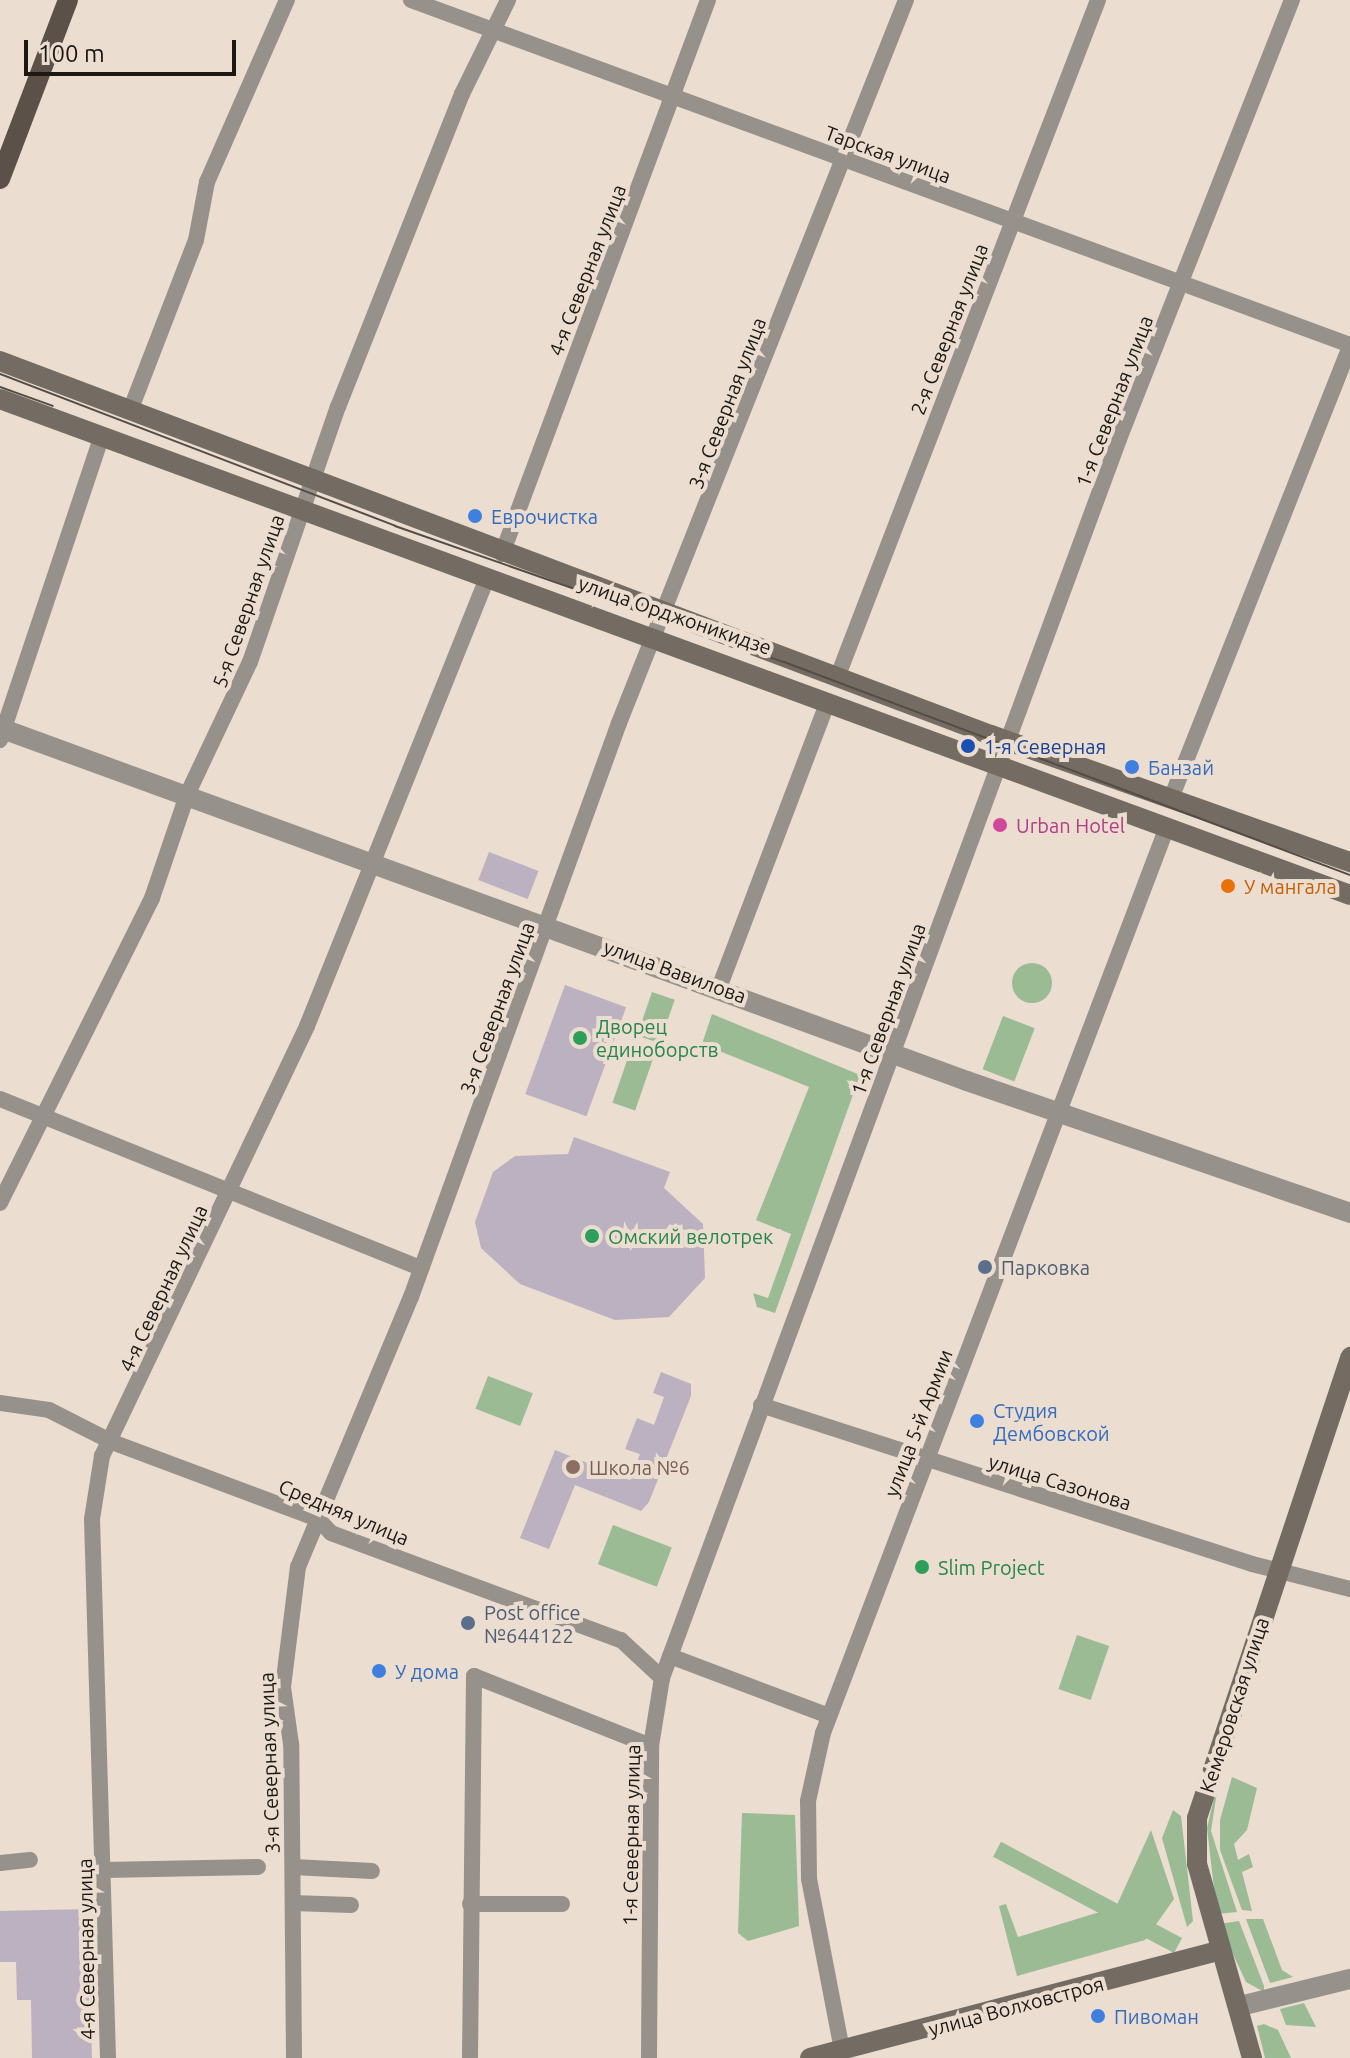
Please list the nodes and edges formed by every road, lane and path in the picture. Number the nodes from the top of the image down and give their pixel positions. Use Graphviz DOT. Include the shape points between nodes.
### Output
graph roads {
  1 [pos="68,0"];
  2 [pos="287,0"];
  3 [pos="411,0"];
  4 [pos="508,0"];
  5 [pos="708,0"];
  6 [pos="906,0"];
  7 [pos="1098,0"];
  8 [pos="1292,0"];
  9 [pos="496,32"];
  10 [pos="675,95"];
  11 [pos="844,159"];
  12 [pos="0,179"];
  13 [pos="1011,221"];
  14 [pos="1182,285"];
  15 [pos="1350,346"];
  16 [pos="0,361"];
  17 [pos="0,399"];
  18 [pos="130,411"];
  19 [pos="102,436"];
  20 [pos="311,481"];
  21 [pos="301,509"];
  22 [pos="502,554"];
  23 [pos="487,578"];
  24 [pos="666,614"];
  25 [pos="656,640"];
  26 [pos="839,673"];
  27 [pos="827,703"];
  28 [pos="1,732"];
  29 [pos="1009,742"];
  30 [pos="1000,766"];
  31 [pos="187,795"];
  32 [pos="1172,796"];
  33 [pos="1167,827"];
  34 [pos="376,862"];
  35 [pos="1350,862"];
  36 [pos="1350,895"];
  37 [pos="549,925"];
  38 [pos="719,988"];
  39 [pos="893,1053"];
  40 [pos="0,1099"];
  41 [pos="1057,1112"];
  42 [pos="46,1116"];
  43 [pos="233,1188"];
  44 [pos="0,1203"];
  45 [pos="1350,1213"];
  46 [pos="421,1268"];
  47 [pos="1350,1357"];
  48 [pos="0,1403"];
  49 [pos="761,1405"];
  50 [pos="112,1442"];
  51 [pos="925,1462"];
  52 [pos="318,1519"];
  53 [pos="1278,1571"];
  54 [pos="1350,1589"];
  55 [pos="670,1656"];
  56 [pos="662,1678"];
  57 [pos="829,1716"];
  58 [pos="651,1746"];
  59 [pos="30,1860"];
  60 [pos="0,1863"];
  61 [pos="258,1867"];
  62 [pos="293,1867"];
  63 [pos="104,1870"];
  64 [pos="372,1871"];
  65 [pos="293,1903"];
  66 [pos="470,1904"];
  67 [pos="562,1904"];
  68 [pos="351,1905"];
  69 [pos="1221,1950"];
  70 [pos="1350,1979"];
  71 [pos="1240,2006"];
  72 [pos="842,2050"];
  73 [pos="108,2058"];
  74 [pos="294,2058"];
  75 [pos="470,2058"];
  76 [pos="649,2058"];
  77 [pos="810,2058"];
  78 [pos="1252,2058"];
  1 -- 12 [label="main road"];
  2 -- 18 [label="street" via="207,182 196,240"];
  3 -- 9 [label="street, Тарская улица"];
  4 -- 9 [label="street, 5-я Северная улица"];
  5 -- 10 [label="street, 4-я Северная улица"];
  6 -- 11 [label="street, 3-я Северная улица"];
  7 -- 13 [label="street, 2-я Северная улица"];
  8 -- 14 [label="street, 1-я Северная улица"];
  9 -- 10 [label="street, Тарская улица"];
  9 -- 20 [label="street, 5-я Северная улица" via="462,94"];
  10 -- 11 [label="street, Тарская улица"];
  10 -- 22 [label="street, 4-я Северная улица"];
  11 -- 13 [label="street, Тарская улица"];
  11 -- 24 [label="street, 3-я Северная улица"];
  13 -- 14 [label="street, Тарская улица"];
  13 -- 26 [label="street, 2-я Северная улица"];
  14 -- 15 [label="street, Тарская улица"];
  14 -- 29 [label="street, 1-я Северная улица"];
  15 -- 32 [label="street"];
  16 -- 18 [label="main road, улица Орджоникидзе"];
  17 -- 19 [label="main road, улица Орджоникидзе"];
  18 -- 20 [label="main road, улица Орджоникидзе"];
  19 -- 21 [label="main road, улица Орджоникидзе"];
  19 -- 28 [label="street"];
  20 -- 21 [label="street, 5-я Северная улица"];
  20 -- 22 [label="main road, улица Орджоникидзе"];
  21 -- 23 [label="main road, улица Орджоникидзе"];
  21 -- 31 [label="street, 5-я Северная улица" via="245,674"];
  22 -- 24 [label="main road, улица Орджоникидзе"];
  23 -- 25 [label="main road, улица Орджоникидзе"];
  23 -- 34 [label="street, 4-я Северная улица"];
  24 -- 25 [label="street, 3-я Северная улица"];
  24 -- 26 [label="main road, улица Орджоникидзе"];
  25 -- 27 [label="main road, улица Орджоникидзе"];
  25 -- 37 [label="street, 3-я Северная улица"];
  26 -- 29 [label="main road, улица Орджоникидзе"];
  27 -- 30 [label="main road, улица Орджоникидзе"];
  27 -- 38 [label="street"];
  28 -- 31 [label="street, улица Вавилова"];
  29 -- 30 [label="street, 1-я Северная улица"];
  29 -- 32 [label="main road, улица Орджоникидзе"];
  30 -- 33 [label="main road, улица Орджоникидзе"];
  30 -- 39 [label="street, 1-я Северная улица"];
  31 -- 34 [label="street, улица Вавилова"];
  31 -- 42 [label="street, 5-я Северная улица" via="152,898"];
  32 -- 35 [label="main road, улица Орджоникидзе"];
  33 -- 36 [label="main road, улица Орджоникидзе"];
  33 -- 41 [label="street, улица 5-й Армии"];
  34 -- 37 [label="street, улица Вавилова"];
  34 -- 43 [label="street, 4-я Северная улица"];
  37 -- 38 [label="street, улица Вавилова"];
  37 -- 46 [label="street, 3-я Северная улица"];
  38 -- 39 [label="street, улица Вавилова"];
  39 -- 41 [label="street, улица Вавилова"];
  39 -- 49 [label="street, 1-я Северная улица"];
  40 -- 42 [label="street"];
  41 -- 45 [label="street, улица Вавилова"];
  41 -- 51 [label="street, улица 5-й Армии"];
  42 -- 43 [label="street"];
  42 -- 44 [label="street, 5-я Северная улица"];
  43 -- 46 [label="street"];
  43 -- 50 [label="street, 4-я Северная улица"];
  46 -- 52 [label="street, 3-я Северная улица"];
  47 -- 53 [label="main road, Кемеровская улица"];
  48 -- 50 [label="street, Средняя улица" via="49,1410"];
  49 -- 51 [label="street, улица Сазонова"];
  49 -- 55 [label="street, 1-я Северная улица"];
  50 -- 52 [label="street, Средняя улица"];
  50 -- 63 [label="street, 4-я Северная улица" via="102,1456 92,1519"];
  51 -- 53 [label="street, улица Сазонова"];
  51 -- 57 [label="street, улица 5-й Армии"];
  52 -- 56 [label="street, Средняя улица" via="339,1536 621,1640"];
  52 -- 62 [label="street, 3-я Северная улица" via="296,1578 283,1687"];
  53 -- 54 [label="street, улица Сазонова"];
  53 -- 69 [label="main road, Кемеровская улица" via="1197,1818 1197,1864"];
  55 -- 56 [label="street, 1-я Северная улица"];
  55 -- 57 [label="street"];
  56 -- 58 [label="street, 1-я Северная улица"];
  57 -- 72 [label="street, улица 5-й Армии" via="811,1781 807,1837 815,1932"];
  58 -- 66 [label="street" via="474,1676"];
  58 -- 76 [label="street, 1-я Северная улица"];
  59 -- 60 [label="street"];
  61 -- 63 [label="street"];
  62 -- 64 [label="street"];
  62 -- 65 [label="street, 3-я Северная улица"];
  63 -- 73 [label="street, 4-я Северная улица"];
  65 -- 68 [label="street"];
  65 -- 74 [label="street, 3-я Северная улица"];
  66 -- 67 [label="street"];
  66 -- 75 [label="street"];
  69 -- 71 [label="main road, Кемеровская улица"];
  69 -- 72 [label="main road, улица Волховстроя"];
  70 -- 71 [label="street"];
  71 -- 78 [label="main road, Кемеровская улица"];
  72 -- 77 [label="main road, улица Волховстроя"];
}
